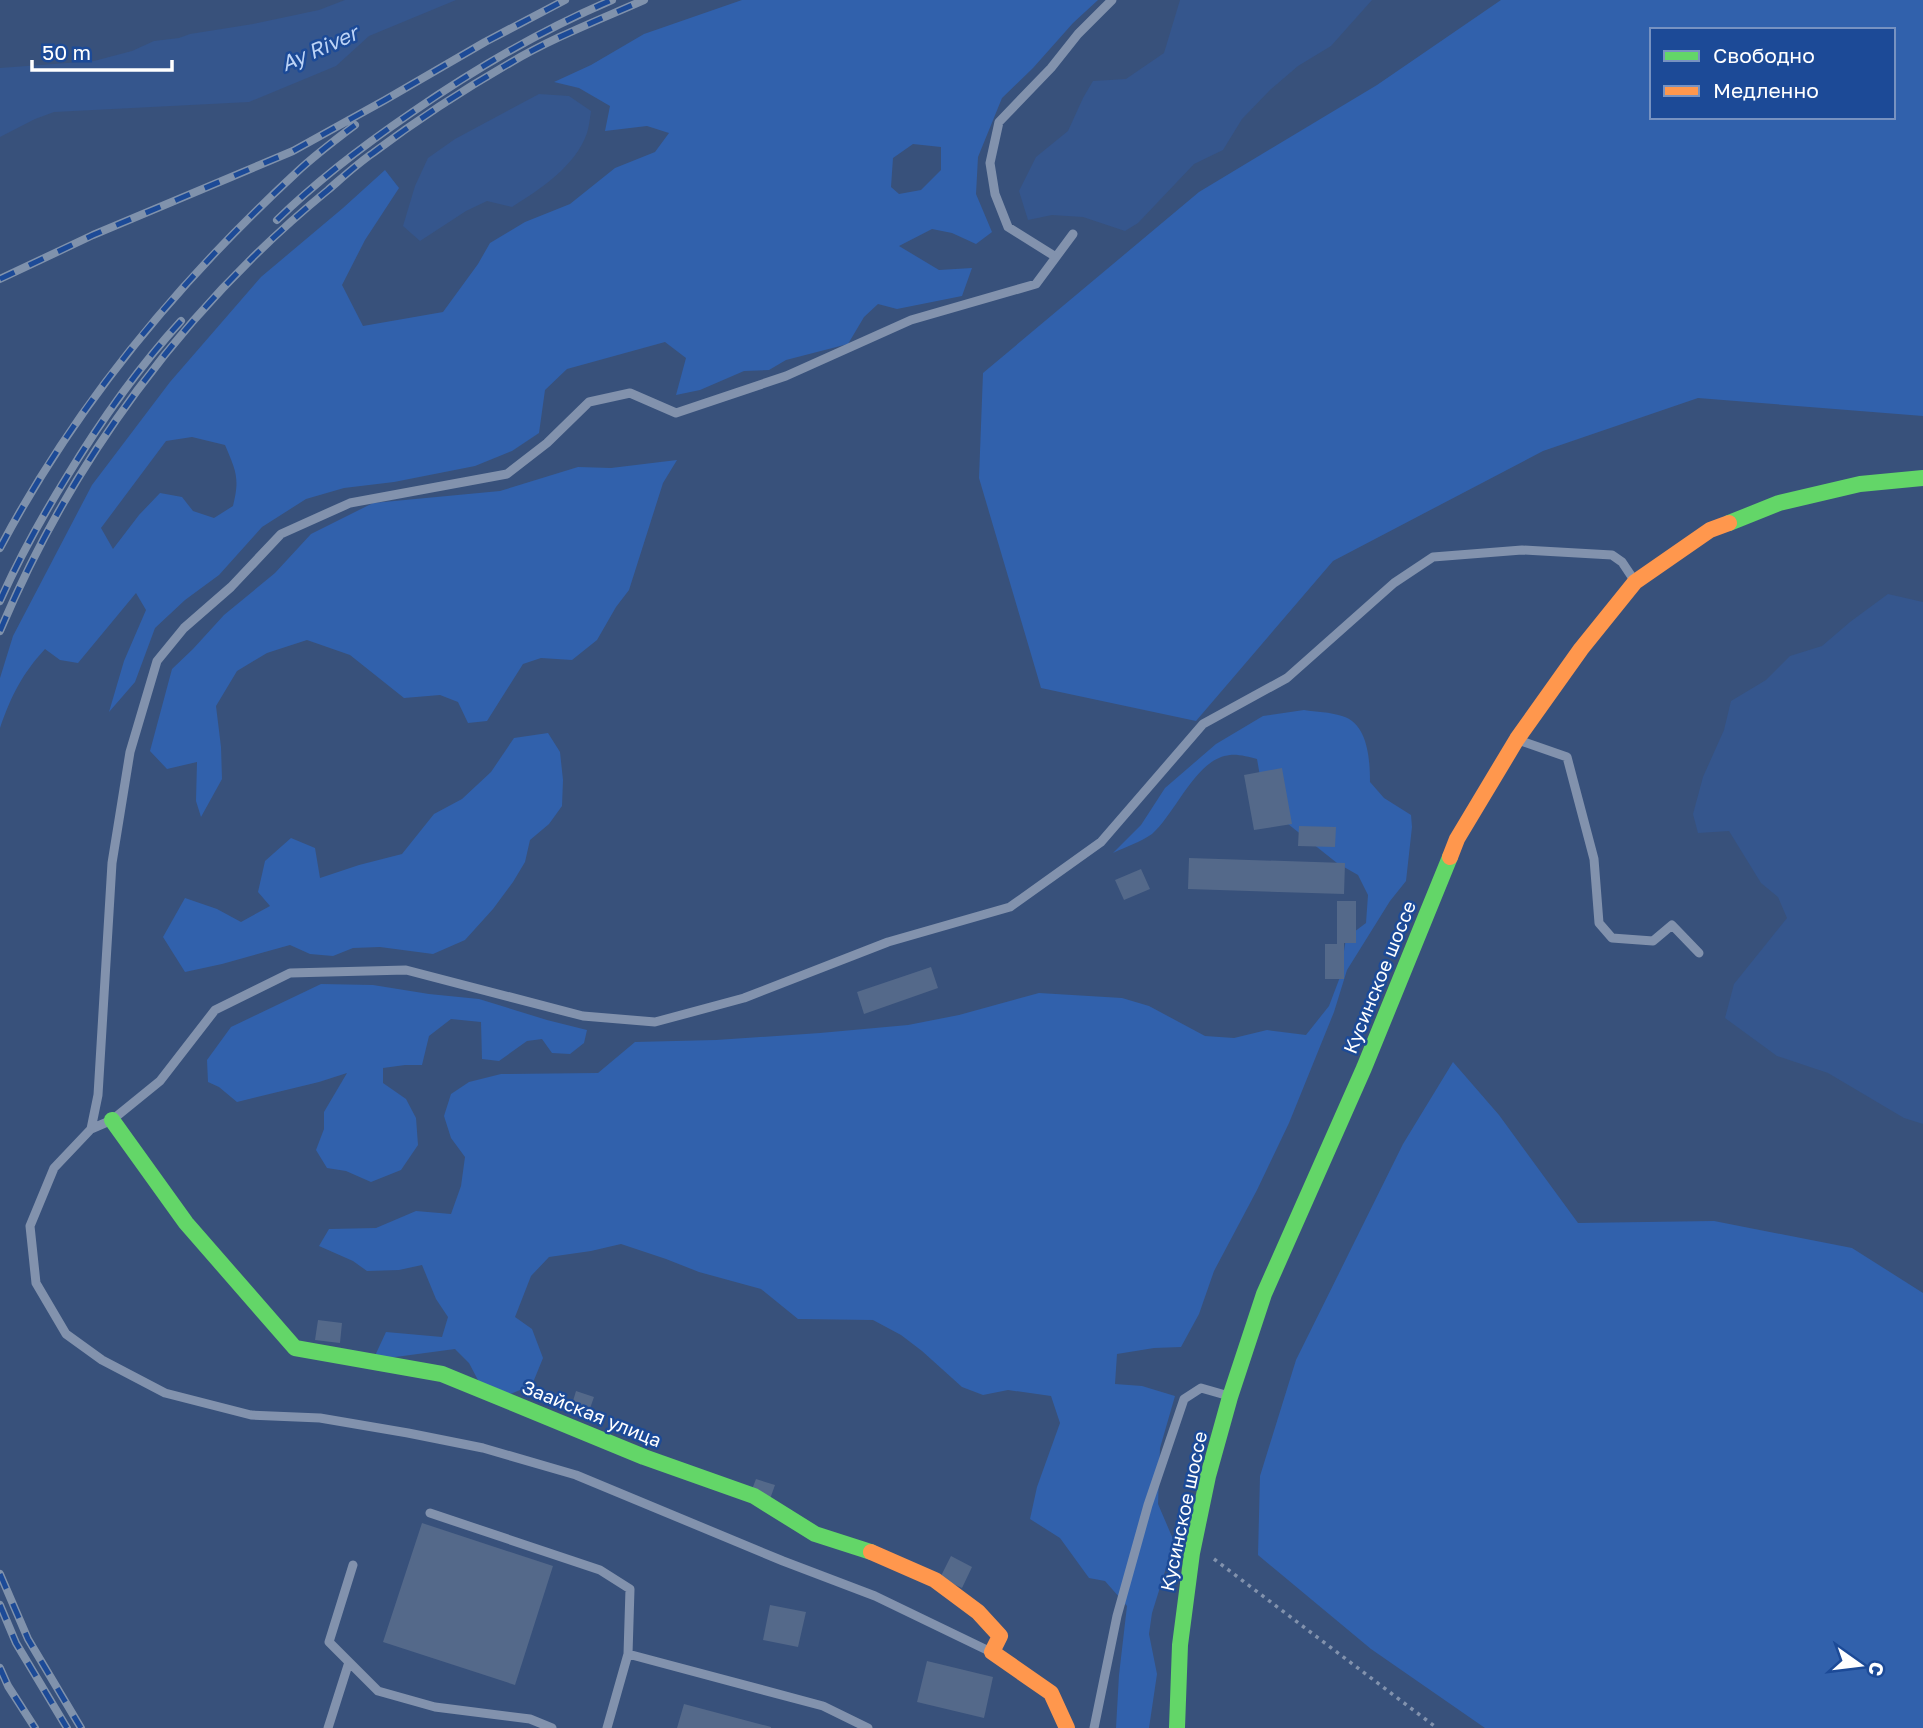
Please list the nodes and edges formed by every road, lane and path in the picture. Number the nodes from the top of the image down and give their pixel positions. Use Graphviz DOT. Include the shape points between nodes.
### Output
graph roads {
  1 [pos="1112,0"];
  2 [pos="1073,234"];
  3 [pos="1056,257"];
  4 [pos="1923,478"];
  5 [pos="1635,582"];
  6 [pos="1517,739"];
  7 [pos="1699,953"];
  8 [pos="112,1120"];
  9 [pos="91,1129"];
  10 [pos="1230,1397"];
  11 [pos="430,1513"];
  12 [pos="1192,1553"];
  13 [pos="353,1565"];
  14 [pos="992,1652"];
  15 [pos="628,1654"];
  16 [pos="349,1662"];
  17 [pos="328,1728"];
  18 [pos="552,1728"];
  19 [pos="607,1728"];
  20 [pos="868,1728"];
  21 [pos="1067,1728"];
  22 [pos="1094,1728"];
  23 [pos="1177,1728"];
  24 [pos="1437,1728"];
  1 -- 3 [label="lane" via="999,122 990,163 1007,227"];
  2 -- 3 [label="lane"];
  3 -- 9 [label="lane" via="1036,284 911,320 786,376 676,412 630,393 589,402 507,474 350,503 281,534 184,628 157,661 130,751 112,863 98,1095"];
  4 -- 5 [label="main road, Кусинское шоссе" via="1860,484 1779,503 1710,530"];
  5 -- 6 [label="main road, Кусинское шоссе"];
  5 -- 8 [label="lane" via="1612,555 1522,550 1433,557 1394,583 1287,678 1203,724 1101,842 1010,907 888,942 744,998 655,1022 583,1016 406,970 290,973 215,1010 160,1082"];
  6 -- 7 [label="lane" via="1567,757 1594,859 1599,923 1612,938 1653,940 1672,925"];
  6 -- 10 [label="main road, Кусинское шоссе" via="1457,839 1364,1068 1264,1294"];
  8 -- 9 [label="lane"];
  8 -- 14 [label="main road, Заайская улица" via="186,1223 295,1348 442,1374 643,1457 754,1496 815,1534 883,1556 935,1580 978,1612 1000,1636"];
  9 -- 14 [label="lane" via="54,1168 30,1227 36,1283 65,1334 102,1360 165,1393 251,1415 320,1418 408,1433 483,1448 576,1475 875,1596"];
  10 -- 12 [label="main road, Кусинское шоссе"];
  10 -- 22 [label="lane" via="1201,1388 1184,1399 1117,1616"];
  11 -- 15 [label="lane" via="600,1570 631,1589"];
  12 -- 23 [label="main road, Кусинское шоссе" via="1180,1645"];
  12 -- 24 [label="path" via="1214,1559"];
  13 -- 16 [label="lane" via="329,1642"];
  14 -- 21 [label="main road" via="1051,1693"];
  15 -- 19 [label="lane"];
  15 -- 20 [label="lane" via="823,1706"];
  16 -- 17 [label="lane"];
  16 -- 18 [label="lane" via="377,1691 435,1707 530,1719"];
}
